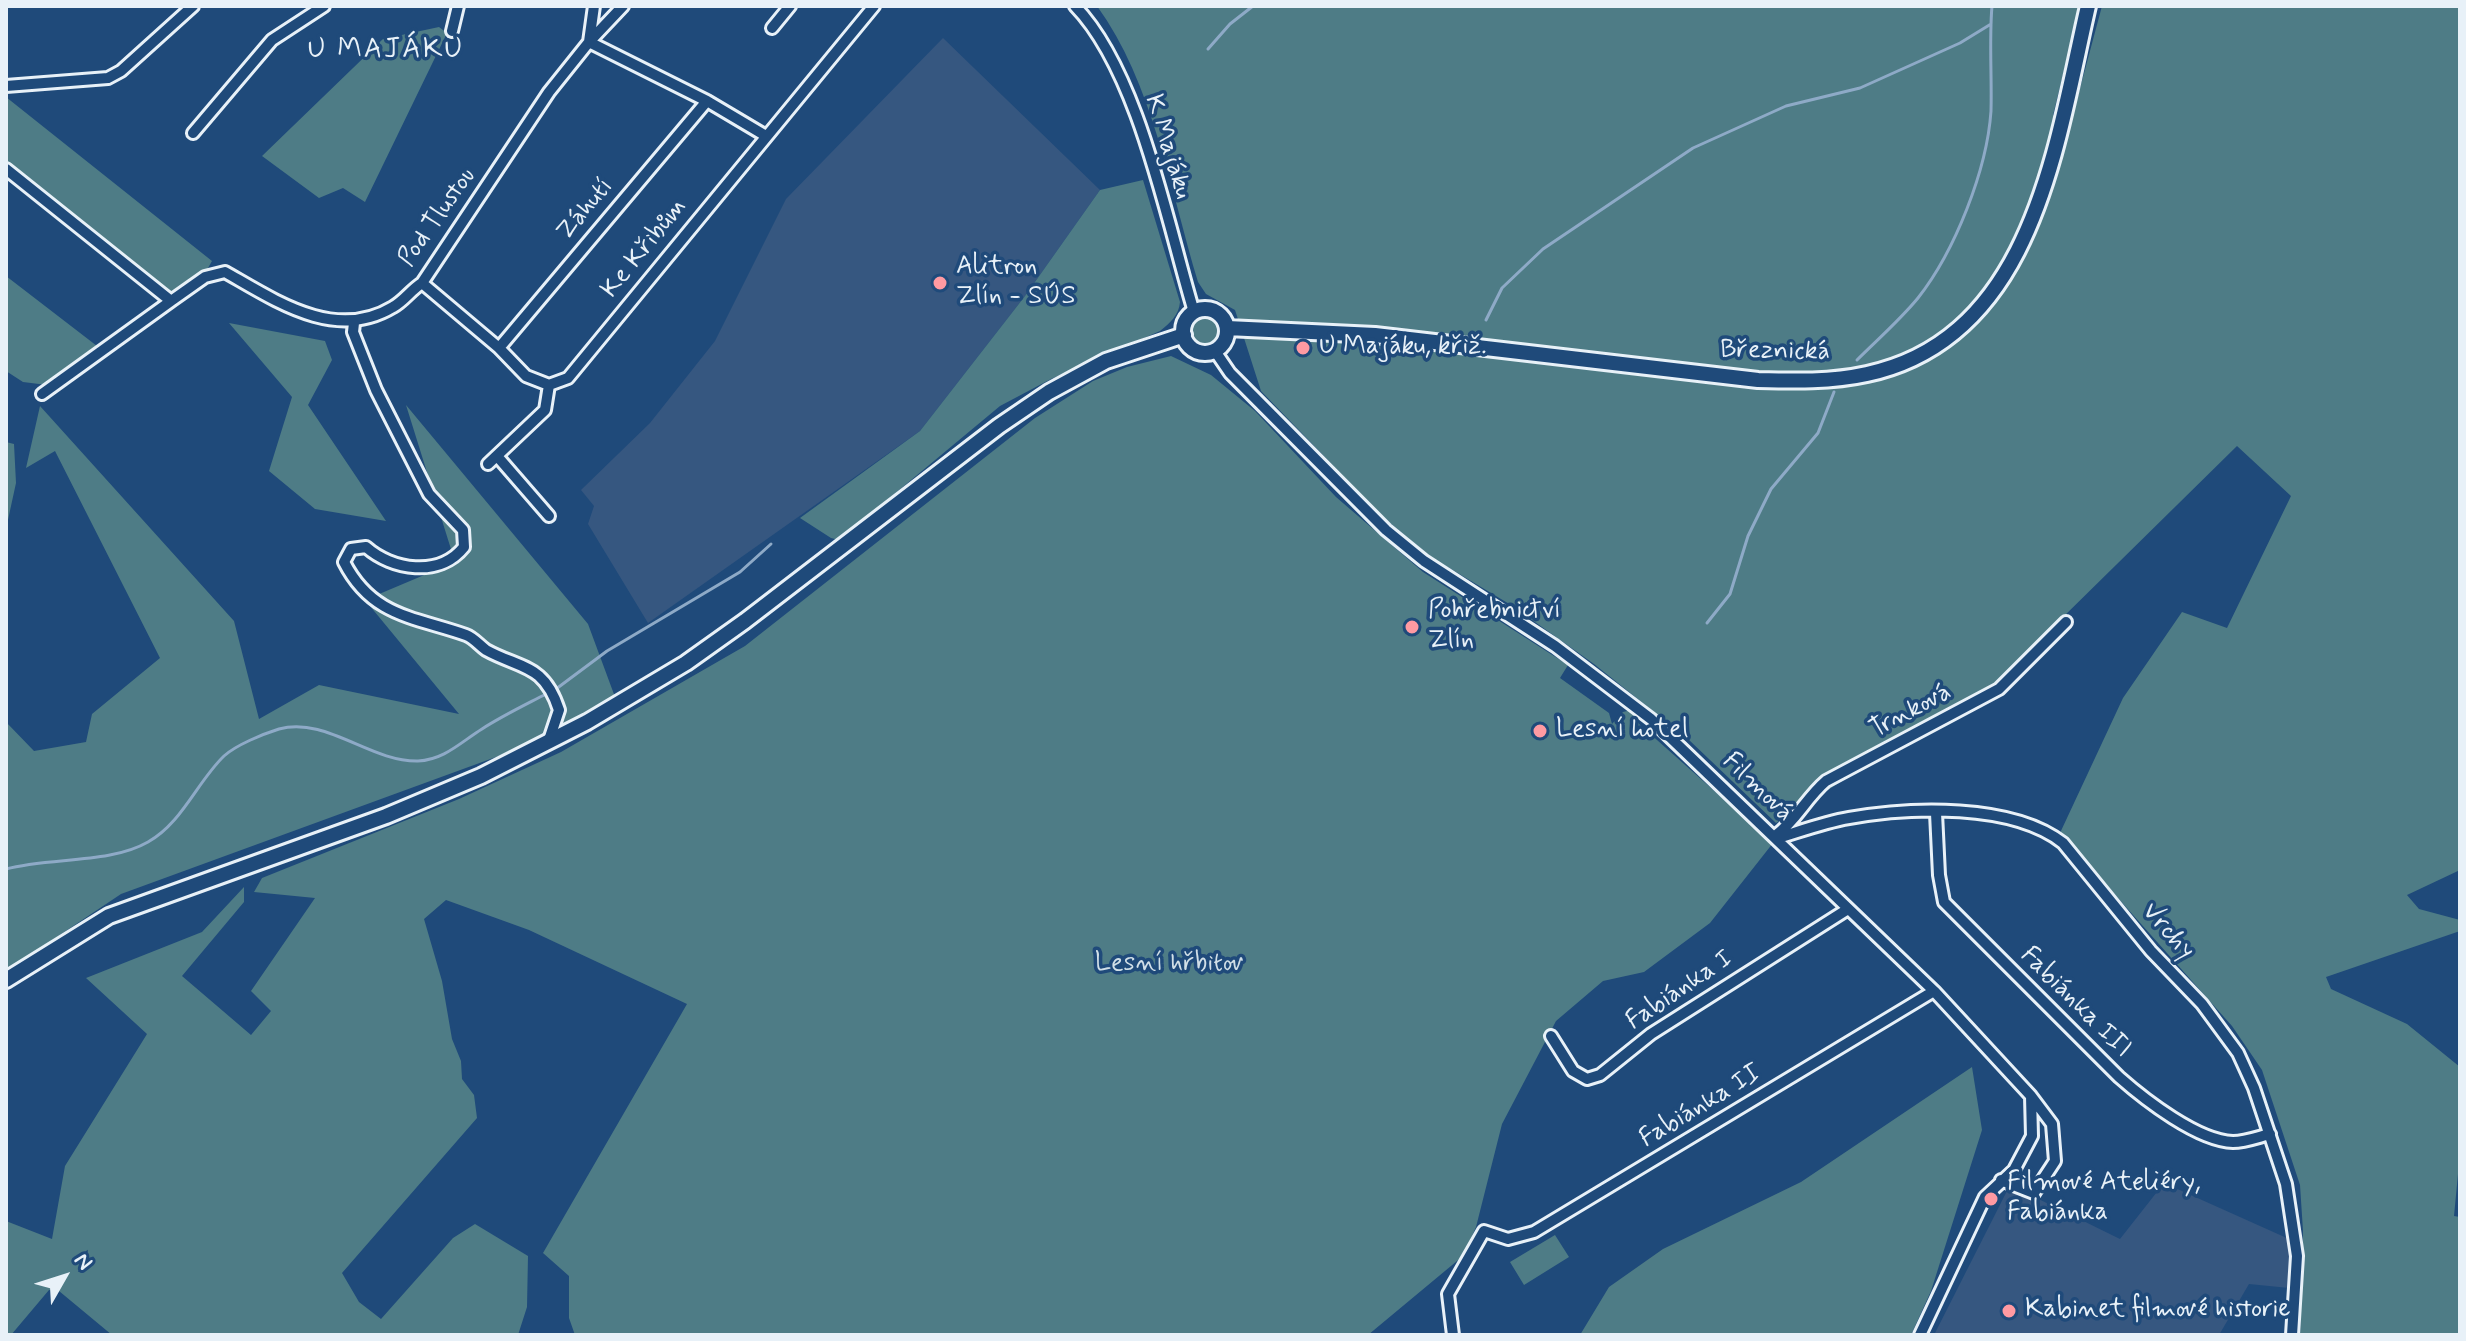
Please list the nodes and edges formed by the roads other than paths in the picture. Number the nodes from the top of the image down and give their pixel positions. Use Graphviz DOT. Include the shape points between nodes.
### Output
graph roads {
  1 [pos="193,6"];
  2 [pos="324,6"];
  3 [pos="458,6"];
  4 [pos="594,6"];
  5 [pos="623,6"];
  6 [pos="790,6"];
  7 [pos="874,6"];
  8 [pos="1075,6"];
  9 [pos="2088,6"];
  10 [pos="772,28"];
  11 [pos="452,31"];
  12 [pos="589,42"];
  13 [pos="6,86"];
  14 [pos="707,101"];
  15 [pos="193,133"];
  16 [pos="766,136"];
  17 [pos="6,169"];
  18 [pos="422,283"];
  19 [pos="171,301"];
  20 [pos="1194,312"];
  21 [pos="354,323"];
  22 [pos="1227,328"];
  23 [pos="1184,335"];
  24 [pos="499,348"];
  25 [pos="1215,351"];
  26 [pos="549,385"];
  27 [pos="42,394"];
  28 [pos="497,456"];
  29 [pos="488,464"];
  30 [pos="549,516"];
  31 [pos="2066,622"];
  32 [pos="548,743"];
  33 [pos="1936,813"];
  34 [pos="1777,837"];
  35 [pos="1848,909"];
  36 [pos="6,980"];
  37 [pos="1934,991"];
  38 [pos="1551,1036"];
  39 [pos="2031,1096"];
  40 [pos="2270,1134"];
  41 [pos="2001,1180"];
  42 [pos="1453,1335"];
  43 [pos="1920,1335"];
  44 [pos="2292,1335"];
  1 -- 13 [label="street" via="108,78"];
  2 -- 15 [label="street" via="272,40"];
  3 -- 11 [label="street"];
  4 -- 12 [label="street"];
  5 -- 12 [label="street"];
  6 -- 10 [label="street"];
  7 -- 16 [label="street, Ke Křibům"];
  8 -- 20 [label="street, K Majáku" via="1106,42 1127,89"];
  9 -- 22 [label="main road, Březnická" via="2023,243 1982,305 1945,340 1882,370 1821,380 1758,380 1375,335"];
  12 -- 14 [label="street"];
  12 -- 18 [label="street, Pod Tlustou" via="549,92"];
  14 -- 16 [label="street"];
  14 -- 24 [label="street, Záhutí"];
  16 -- 26 [label="street, Ke Křibům" via="568,378"];
  17 -- 19 [label="street"];
  18 -- 21 [label="street, Pod Tlustou" via="394,307"];
  18 -- 24 [label="street"];
  19 -- 21 [label="street" via="205,277 225,272 296,313"];
  19 -- 27 [label="street"];
  20 -- 22 [label="main road, Březnická" via="1215,312"];
  20 -- 23 [label="main road" via="1184,324"];
  21 -- 32 [label="street" via="376,390 429,494 463,530 464,547 457,555 408,569 380,559 366,547 351,549 344,562 355,585 406,619 469,636 487,650 527,666 547,685 559,710"];
  22 -- 25 [label="main road"];
  23 -- 25 [label="main road" via="1197,352"];
  23 -- 32 [label="main road" via="1106,361 1049,392 709,646"];
  24 -- 26 [label="street" via="526,376"];
  25 -- 34 [label="street, Filmová" via="1230,373 1386,530 1609,684"];
  26 -- 28 [label="street" via="545,410"];
  28 -- 29 [label="street"];
  28 -- 30 [label="street"];
  31 -- 34 [label="street, Trnková" via="1999,689 1826,781"];
  32 -- 36 [label="main road" via="386,816 109,916"];
  33 -- 34 [label="street, Vrchy" via="1847,818"];
  33 -- 40 [label="street, Vrchy" via="1982,812 2018,819 2063,843 2219,1024 2238,1053"];
  33 -- 40 [label="street, Fabiánka III" via="1944,902 2119,1077 2148,1103 2218,1139 2235,1142"];
  34 -- 35 [label="street, Filmová"];
  35 -- 37 [label="street, Filmová"];
  35 -- 38 [label="street, Fabiánka I" via="1651,1034 1600,1075 1587,1079 1573,1071"];
  37 -- 39 [label="street, Filmová"];
  37 -- 42 [label="street, Fabiánka II" via="1534,1232 1508,1239 1484,1231 1448,1294"];
  39 -- 41 [label="street" via="2032,1136 2014,1170"];
  39 -- 41 [label="street, Filmová" via="2052,1124 2055,1161 2034,1193"];
  40 -- 44 [label="street, Vrchy" via="2295,1228"];
  41 -- 43 [label="street" via="1985,1197"];
}
